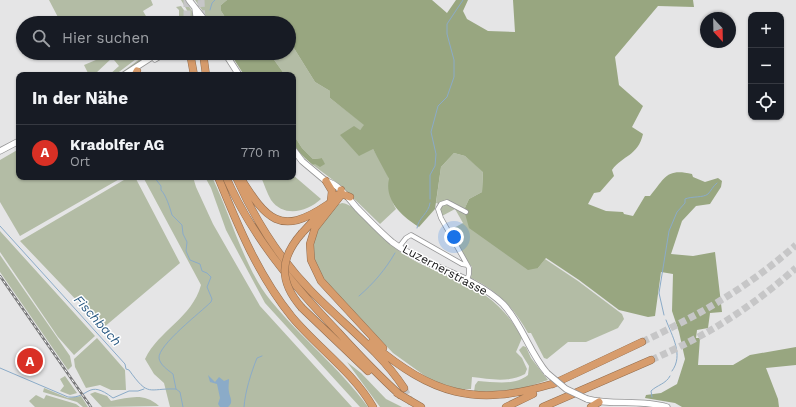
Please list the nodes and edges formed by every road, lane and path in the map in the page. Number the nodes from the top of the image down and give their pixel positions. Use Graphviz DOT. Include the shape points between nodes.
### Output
graph roads {
  1 [pos="189,0"];
  2 [pos="195,8"];
  3 [pos="199,16"];
  4 [pos="201,16"];
  5 [pos="148,60"];
  6 [pos="153,60"];
  7 [pos="188,60"];
  8 [pos="191,60"];
  9 [pos="204,60"];
  10 [pos="229,60"];
  11 [pos="132,72"];
  12 [pos="132,72"];
  13 [pos="189,72"];
  14 [pos="193,72"];
  15 [pos="206,72"];
  16 [pos="237,72"];
  17 [pos="16,143"];
  18 [pos="0,151"];
  19 [pos="296,154"];
  20 [pos="219,180"];
  21 [pos="223,180"];
  22 [pos="228,180"];
  23 [pos="237,180"];
  24 [pos="242,180"];
  25 [pos="326,180"];
  26 [pos="337,197"];
  27 [pos="349,200"];
  28 [pos="466,212"];
  29 [pos="399,247"];
  30 [pos="468,265"];
  31 [pos="267,280"];
  32 [pos="467,280"];
  33 [pos="326,306"];
  34 [pos="642,342"];
  35 [pos="651,360"];
  36 [pos="417,377"];
  37 [pos="607,380"];
  38 [pos="552,384"];
  39 [pos="402,392"];
  40 [pos="587,399"];
  41 [pos="599,402"];
  42 [pos="373,407"];
  43 [pos="421,407"];
  44 [pos="506,407"];
  45 [pos="543,407"];
  46 [pos="554,407"];
  47 [pos="587,407"];
  48 [pos="591,407"];
  49 [pos="667,407"];
  1 -- 2 [label="main road"];
  2 -- 3 [label="main road"];
  2 -- 4 [label="main road"];
  5 -- 11 [label="main road"];
  6 -- 12 [label="main road"];
  7 -- 13 [label="highway"];
  8 -- 14 [label="highway"];
  9 -- 15 [label="highway"];
  10 -- 16 [label="main road"];
  17 -- 18 [label="main road"];
  19 -- 25 [label="main road"];
  20 -- 31 [label="highway" via="250,252"];
  21 -- 31 [label="highway" via="249,244"];
  22 -- 39 [label="highway" via="256,234 289,278 360,356"];
  23 -- 33 [label="highway" via="269,240 290,268"];
  24 -- 26 [label="highway" via="264,210 280,221 302,220"];
  25 -- 26 [label="main road"];
  25 -- 26 [label="highway"];
  26 -- 27 [label="highway"];
  26 -- 36 [label="highway" via="312,234 310,255 316,272 325,286 373,338"];
  26 -- 39 [label="highway, bridge" via="302,233 289,251 285,268 289,288 302,308 364,367"];
  27 -- 29 [label="main road, Luzernerstrasse"];
  28 -- 30 [label="street" via="447,202 438,208 461,256"];
  29 -- 30 [label="street" via="411,235"];
  29 -- 32 [label="main road, Luzernerstrasse"];
  30 -- 32 [label="street" via="470,271"];
  31 -- 42 [label="highway" via="288,312 354,381"];
  32 -- 40 [label="main road, Luzernerstrasse, bridge" via="491,294 511,314 547,373 566,389"];
  33 -- 36 [label="highway"];
  33 -- 39 [label="highway" via="386,364"];
  34 -- 38 [label="highway"];
  35 -- 37 [label="highway"];
  36 -- 38 [label="highway" via="447,391 480,397 515,395"];
  37 -- 45 [label="highway"];
  37 -- 46 [label="highway"];
  38 -- 44 [label="highway"];
  39 -- 43 [label="highway"];
  40 -- 41 [label="main road, Luzernerstrasse"];
  40 -- 47 [label="highway"];
  41 -- 48 [label="highway"];
  41 -- 49 [label="main road, Luzernerstrasse" via="644,402"];
}
